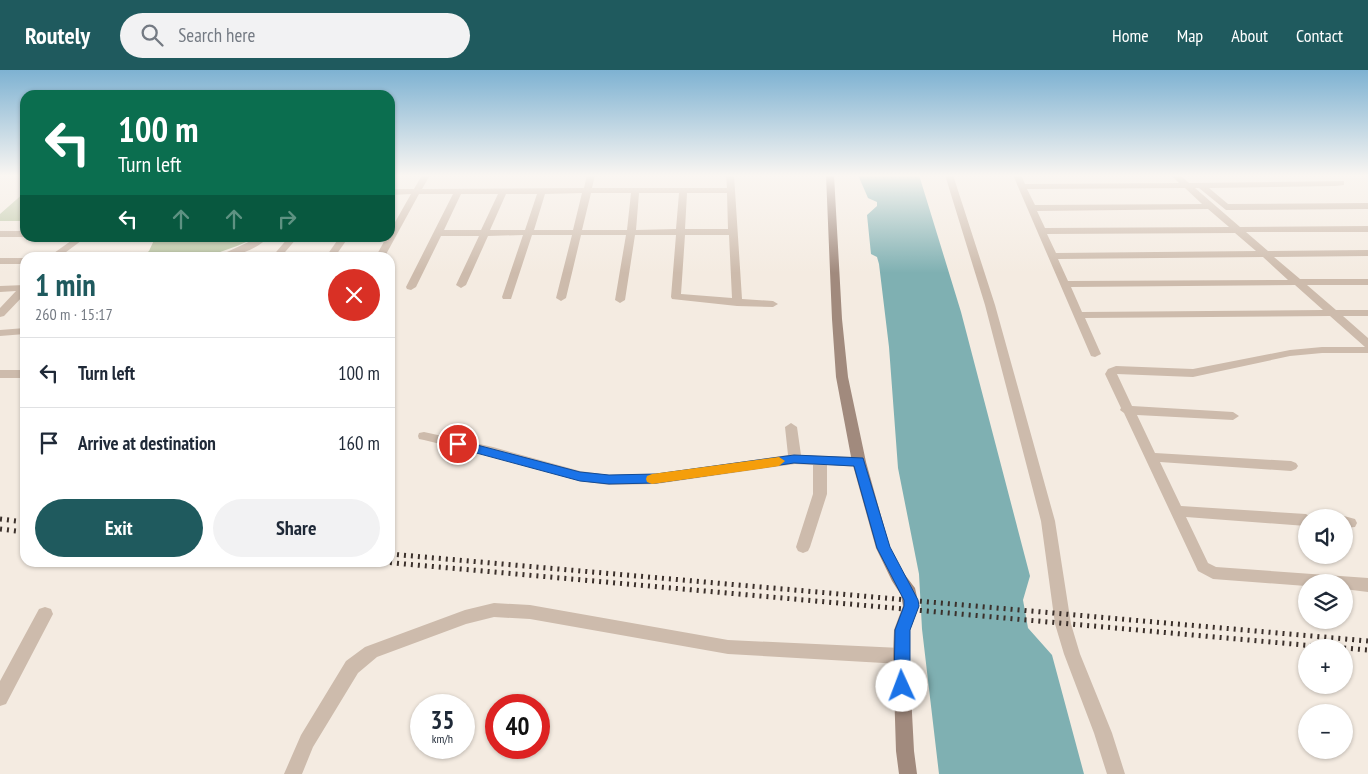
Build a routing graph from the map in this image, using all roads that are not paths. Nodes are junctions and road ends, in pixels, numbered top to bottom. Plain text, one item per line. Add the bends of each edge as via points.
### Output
1 (407, 208) edge
2 (451, 208) edge
3 (496, 208) edge
4 (537, 208) edge
5 (583, 208) edge
6 (633, 208) edge
7 (682, 208) edge
8 (732, 208) edge
9 (832, 208) edge
10 (959, 208) edge
11 (1031, 208) joint
12 (1044, 208) edge
13 (1214, 208) edge
14 (395, 229) edge
15 (1237, 229) junction
16 (1368, 229) edge
17 (1041, 231) junction
18 (578, 232) junction
19 (733, 232) junction
20 (439, 233) junction
21 (484, 233) junction
22 (529, 233) junction
23 (631, 233) junction
24 (680, 233) junction
25 (0, 234) edge
26 (20, 234) edge
27 (74, 242) edge
28 (255, 242) edge
29 (289, 242) edge
30 (60, 252) edge
31 (234, 252) edge
32 (280, 252) edge
33 (1266, 254) junction
34 (1368, 254) edge
35 (1052, 256) junction
36 (0, 261) edge
37 (20, 261) edge
38 (1368, 282) edge
39 (1300, 283) junction
40 (1064, 284) junction
41 (461, 285) dead end
42 (411, 287) dead end
43 (20, 288) edge
44 (0, 289) edge
45 (20, 293) edge
46 (508, 297) dead end
47 (561, 298) dead end
48 (620, 300) dead end
49 (737, 303) junction
50 (773, 304) dead end
51 (1368, 313) edge
52 (0, 314) edge
53 (1334, 314) junction
54 (1078, 315) junction
55 (20, 331) edge
56 (0, 333) edge
57 (1368, 344) edge
58 (1368, 350) edge
59 (1095, 354) dead end
60 (0, 374) edge
61 (20, 374) edge
62 (1126, 410) junction
63 (1233, 416) dead end
64 (791, 427) dead end
65 (424, 436) dead end
66 (1149, 457) junction
67 (794, 459) junction
68 (820, 460) junction
69 (859, 462) junction
70 (1291, 466) dead end
71 (1176, 511) junction
72 (1298, 519) edge
73 (802, 547) dead end
74 (1298, 579) edge
75 (1353, 584) edge
76 (1368, 585) edge
77 (45, 614) dead end
78 (901, 656) junction
79 (0, 698) edge
80 (293, 774) edge
81 (908, 774) edge
82 (1116, 774) edge

1 - 14 street
2 - 20 street
3 - 21 street
4 - 22 street
5 - 18 street
6 - 23 street
7 - 24 street
8 - 19 street
9 - 69 street via 839,352
10 - 82 street via 990,305 1046,512 1063,624
11 - 12 street
11 - 17 street
13 - 15 street
15 - 16 street
15 - 17 street
15 - 33 street
17 - 35 street
18 - 22 street
18 - 23 street
18 - 47 street
19 - 24 street
19 - 49 street
20 - 21 street
20 - 42 street
21 - 22 street
21 - 41 street
22 - 46 street
23 - 24 street
23 - 48 street
24 - 49 street via 676,298
25 - 26 street
27 - 30 street
28 - 31 street
29 - 32 street
33 - 34 street
33 - 35 street
33 - 39 street
35 - 40 street
36 - 37 street
38 - 39 street
39 - 40 street
39 - 53 street
40 - 54 street
43 - 44 street
45 - 52 street
49 - 50 street
51 - 53 street
53 - 54 street
53 - 57 street
54 - 59 street
55 - 56 street
58 - 62 street via 1290,353 1193,373 1116,370 1111,374
60 - 61 street
62 - 63 street
62 - 66 street
64 - 67 street
65 - 67 street via 580,476 609,480 656,479
66 - 70 street
66 - 71 street
67 - 68 street
68 - 69 street
68 - 73 street via 820,494
69 - 78 street via 883,548 911,600 912,606 902,630
71 - 72 street
71 - 74 street via 1200,563 1210,572
75 - 76 street
77 - 79 street
78 - 80 street via 728,647 530,612 494,610 379,648 352,667 307,741
78 - 81 street

